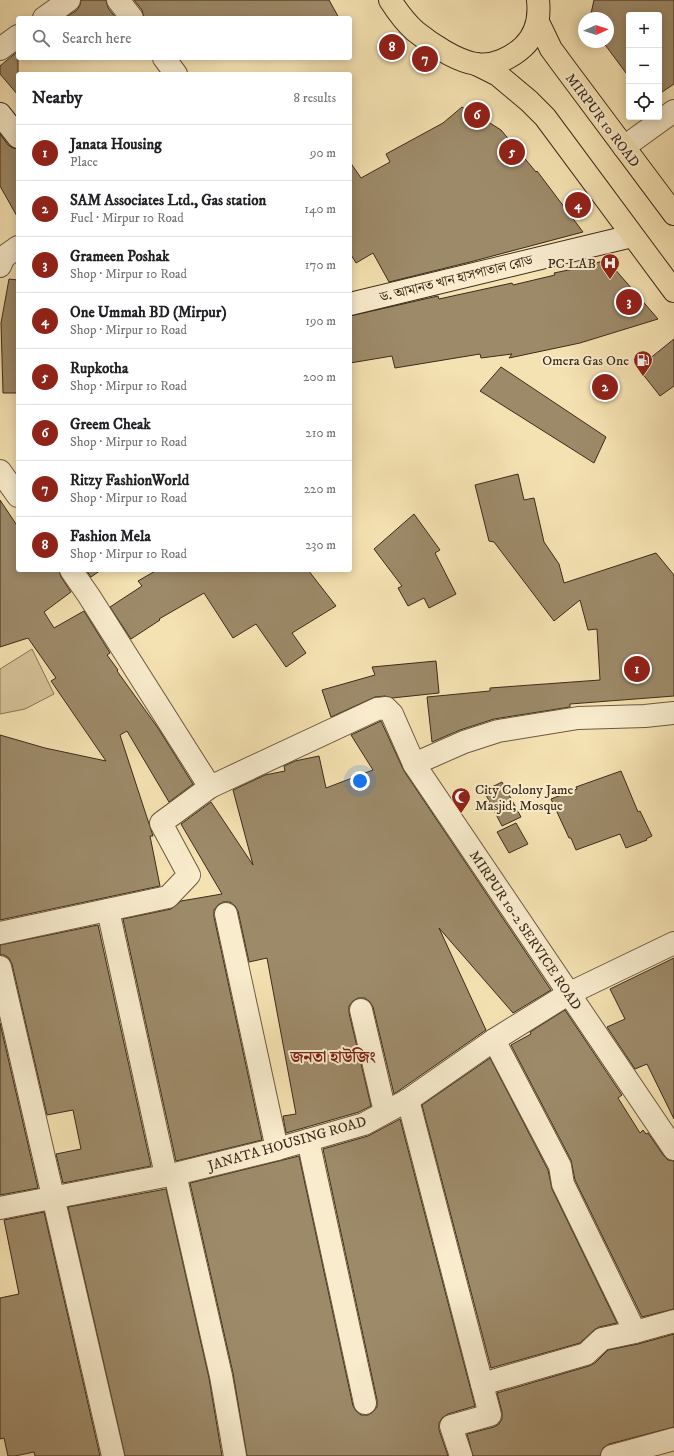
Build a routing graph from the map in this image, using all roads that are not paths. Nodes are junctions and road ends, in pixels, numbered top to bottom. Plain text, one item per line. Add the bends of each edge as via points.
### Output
1 (69, 0) edge
2 (118, 0) edge
3 (390, 0) edge
4 (538, 0) edge
5 (47, 16) edge
6 (130, 16) edge
7 (538, 22) junction
8 (16, 37) edge
9 (0, 49) edge
10 (166, 60) edge
11 (476, 64) junction
12 (174, 72) edge
13 (674, 111) edge
14 (0, 114) edge
15 (16, 134) edge
16 (624, 146) junction
17 (674, 214) edge
18 (632, 236) junction
19 (674, 291) edge
20 (352, 301) edge
21 (0, 471) edge
22 (16, 493) edge
23 (72, 572) edge
24 (674, 713) edge
25 (414, 764) junction
26 (210, 787) junction
27 (108, 910) junction
28 (226, 914) dead end
29 (0, 933) edge
30 (674, 943) edge
31 (0, 967) edge
32 (568, 994) junction
33 (361, 1010) dead end
34 (494, 1040) junction
35 (408, 1100) junction
36 (385, 1112) junction
37 (308, 1140) junction
38 (277, 1149) junction
39 (674, 1149) edge
40 (170, 1175) junction
41 (53, 1198) junction
42 (0, 1208) edge
43 (674, 1321) edge
44 (635, 1332) junction
45 (482, 1384) junction
46 (365, 1404) dead end
47 (674, 1439) edge
48 (113, 1456) edge
49 (235, 1456) edge
50 (461, 1456) edge
51 (612, 1456) edge

1 - 5 street
2 - 6 street
3 - 11 main road via 415,30 438,48
4 - 7 main road
7 - 11 main road via 529,42 516,54 499,62
7 - 16 main road, MIRPUR 10 ROAD via 551,49
8 - 9 street
10 - 12 street
11 - 18 main road via 503,79 545,117
13 - 16 street
14 - 15 street
16 - 17 main road, MIRPUR 10 ROAD
18 - 19 main road
18 - 20 street, ড. আমানত খান হাসপাতাল রোড
21 - 22 street
23 - 26 street
24 - 25 street via 578,718 498,731 464,742
25 - 26 street, MIRPUR 10-2 SERVICE ROAD via 392,714 386,708 377,709
25 - 32 street, MIRPUR 10-2 SERVICE ROAD
26 - 27 street via 161,823 189,875 168,897
27 - 29 street
27 - 40 street
28 - 38 street
30 - 32 street, JANATA HOUSING ROAD
31 - 41 street
32 - 34 street, JANATA HOUSING ROAD
32 - 39 street, MIRPUR 10-2 SERVICE ROAD
33 - 36 street
34 - 35 street, JANATA HOUSING ROAD
34 - 44 street via 560,1166 563,1184
35 - 36 street, JANATA HOUSING ROAD
35 - 45 street
36 - 37 street, JANATA HOUSING ROAD via 364,1124
37 - 38 street, JANATA HOUSING ROAD
37 - 46 street
38 - 40 street, JANATA HOUSING ROAD
40 - 41 street, JANATA HOUSING ROAD
40 - 49 street via 221,1376
41 - 42 street, JANATA HOUSING ROAD
41 - 48 street
43 - 44 street
44 - 45 street via 602,1340 586,1354
45 - 50 street via 490,1415 451,1426
47 - 51 street

